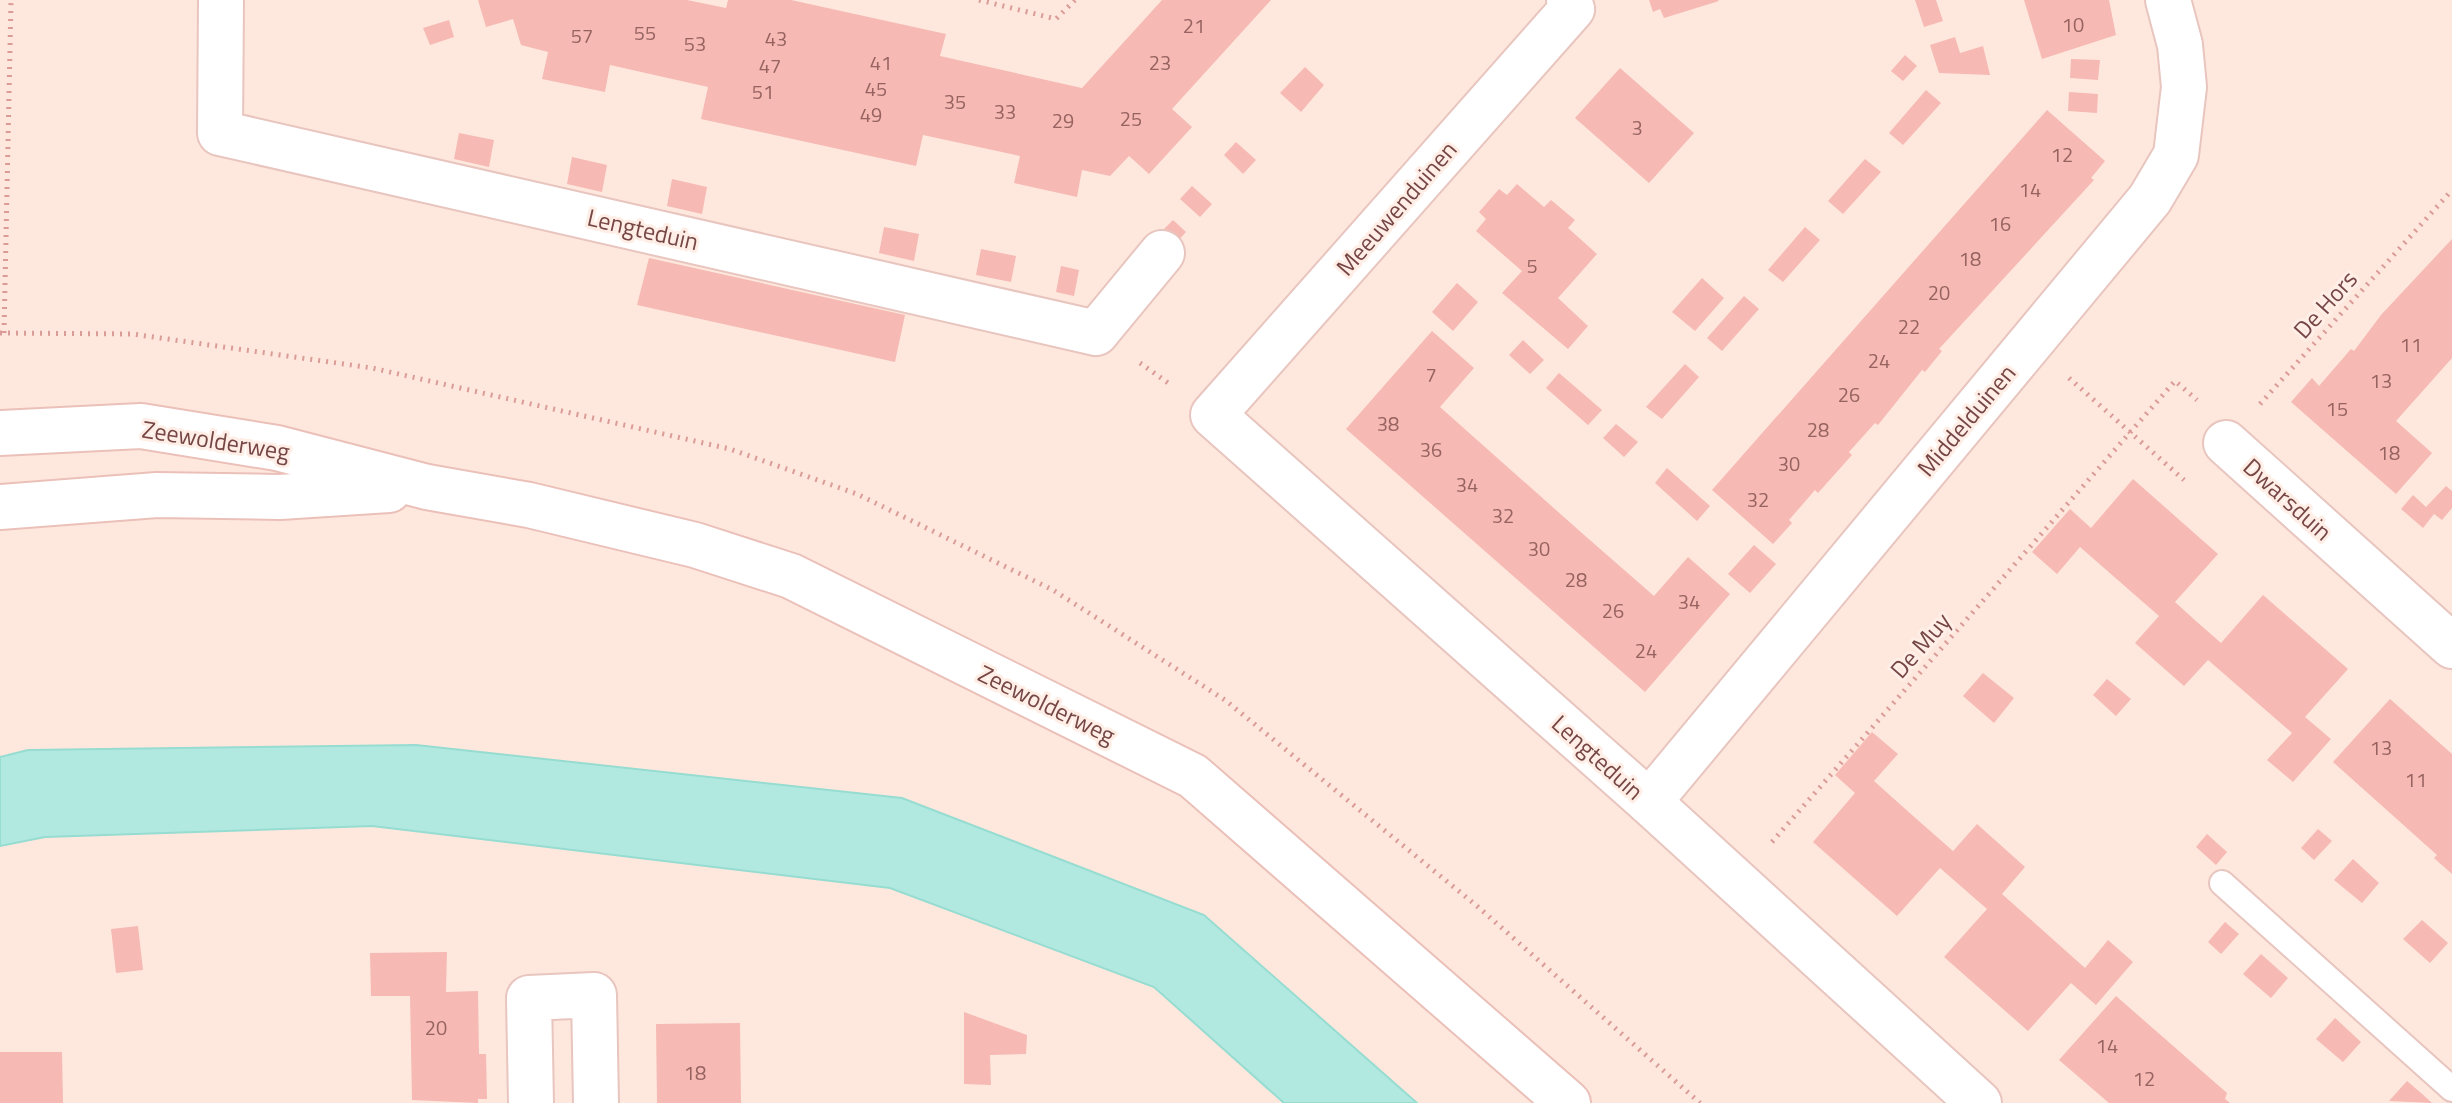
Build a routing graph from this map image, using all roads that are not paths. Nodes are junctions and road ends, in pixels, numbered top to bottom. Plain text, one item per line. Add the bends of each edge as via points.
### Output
1 (221, 0) edge
2 (1569, 0) edge
3 (2168, 0) edge
4 (1162, 253) dead end
5 (1213, 415) joint
6 (0, 433) edge
7 (2230, 438) road end
8 (427, 487) junction
9 (0, 507) edge
10 (2452, 646) edge
11 (1649, 802) junction
12 (2222, 883) dead end
13 (2452, 1089) edge
14 (531, 1103) edge
15 (596, 1103) edge
16 (1568, 1103) edge
17 (1979, 1103) edge

1 - 4 street, Lengteduin via 220,133 1096,333
2 - 5 street, Meeuwenduinen via 1572,9
3 - 11 street, Middelduinen via 2184,87 2176,155 2150,199
5 - 11 street, Lengteduin
6 - 8 street, Zeewolderweg via 141,426 277,448
7 - 10 street, Dwarsduin
8 - 9 street, Zeewolderweg via 280,497 157,495
8 - 16 street, Zeewolderweg via 680,541 791,576 1193,776
11 - 17 street, Lengteduin
12 - 13 lane
14 - 15 street via 529,998 594,995

